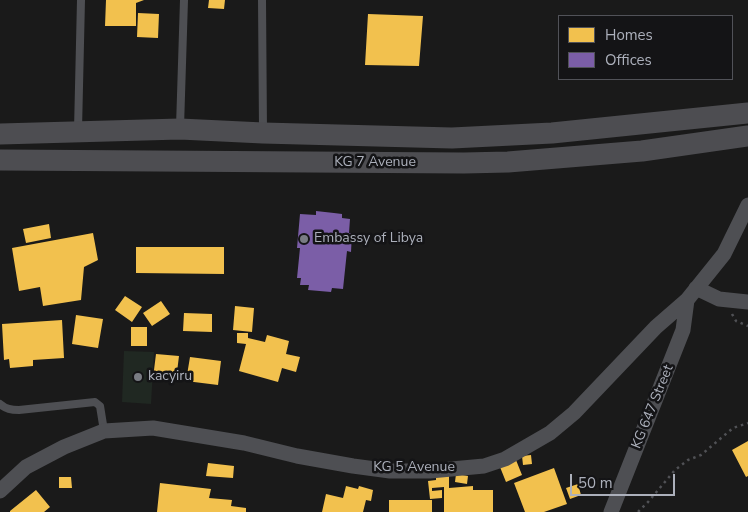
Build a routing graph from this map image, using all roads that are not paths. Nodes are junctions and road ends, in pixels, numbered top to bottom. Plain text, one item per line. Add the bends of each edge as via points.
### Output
1 (82, 0) edge
2 (184, 0) edge
3 (262, 0) edge
4 (748, 113) edge
5 (180, 129) junction
6 (78, 132) junction
7 (263, 133) junction
8 (0, 134) edge
9 (748, 136) edge
10 (0, 160) edge
11 (748, 205) edge
12 (691, 294) junction
13 (748, 302) edge
14 (0, 404) edge
15 (104, 431) junction
16 (0, 491) edge
17 (610, 512) edge

1 - 6 lane
2 - 5 lane
3 - 7 lane
4 - 7 main road, KG 7 Avenue via 552,133 470,137
5 - 6 main road, KG 7 Avenue
5 - 7 main road, KG 7 Avenue
6 - 8 main road, KG 7 Avenue
9 - 10 main road, KG 7 Avenue via 642,151 508,162
11 - 12 street, KG 5 Avenue via 724,254
12 - 13 street
12 - 15 street, KG 5 Avenue via 574,413 550,433 505,460 484,466 390,471 153,428
12 - 17 street, KG 647 Street via 683,330
14 - 15 lane via 4,408 19,410 95,402 100,406
15 - 16 street, KG 5 Avenue via 26,467

